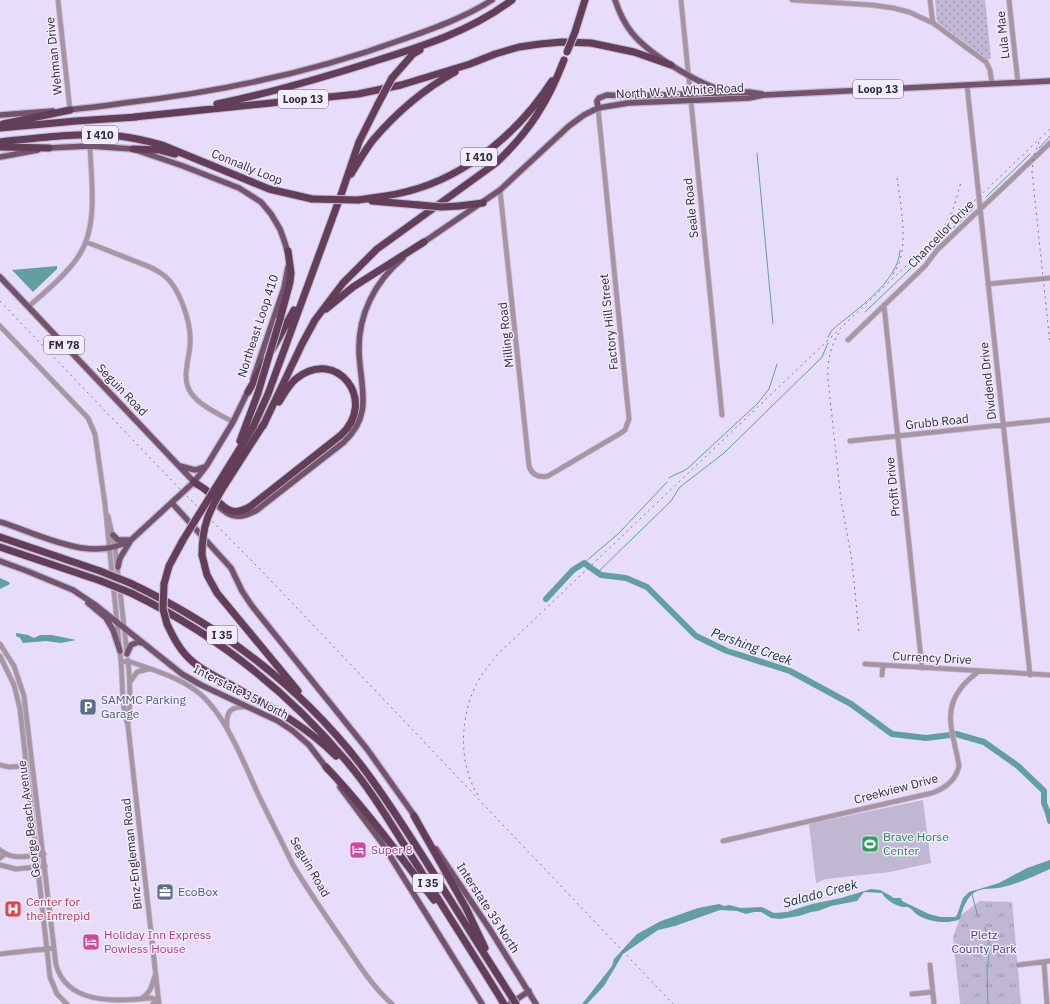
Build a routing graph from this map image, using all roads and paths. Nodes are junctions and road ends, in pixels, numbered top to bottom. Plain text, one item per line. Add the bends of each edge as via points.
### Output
1 (58, 0) edge
2 (512, 0) edge
3 (584, 0) edge
4 (615, 0) edge
5 (681, 0) edge
6 (792, 0) edge
7 (930, 0) edge
8 (1009, 0) edge
9 (489, 1) edge
10 (933, 23) junction
11 (434, 42) junction
12 (564, 60) junction
13 (470, 64) junction
14 (671, 65) junction
15 (688, 75) junction
16 (1050, 81) edge
17 (1018, 83) junction
18 (992, 84) junction
19 (967, 85) junction
20 (731, 92) junction
21 (764, 95) junction
22 (690, 98) junction
23 (598, 108) junction
24 (70, 110) junction
25 (0, 114) edge
26 (134, 117) junction
27 (0, 124) edge
28 (0, 128) edge
29 (0, 142) edge
30 (1050, 143) edge
31 (90, 146) junction
32 (0, 147) edge
33 (49, 148) junction
34 (134, 149) junction
35 (0, 157) edge
36 (197, 159) junction
37 (500, 190) junction
38 (342, 192) junction
39 (358, 200) junction
40 (483, 203) junction
41 (980, 208) junction
42 (86, 242) junction
43 (424, 242) junction
44 (288, 251) junction
45 (0, 277) edge
46 (1050, 278) edge
47 (988, 284) junction
48 (307, 287) junction
49 (884, 304) junction
50 (28, 307) junction
51 (315, 320) junction
52 (0, 326) edge
53 (848, 340) dead end
54 (248, 392) junction
55 (722, 415) dead end
56 (1050, 420) edge
57 (233, 422) junction
58 (1003, 425) junction
59 (263, 426) junction
60 (898, 436) junction
61 (850, 441) dead end
62 (232, 463) junction
63 (207, 465) junction
64 (179, 466) junction
65 (536, 476) joint
66 (194, 482) junction
67 (222, 484) junction
68 (172, 503) junction
69 (105, 504) junction
70 (0, 522) edge
71 (113, 535) junction
72 (0, 536) edge
73 (131, 540) junction
74 (0, 547) edge
75 (116, 547) junction
76 (108, 548) junction
77 (0, 551) edge
78 (0, 561) edge
79 (118, 567) junction
80 (88, 576) junction
81 (72, 590) junction
82 (117, 623) junction
83 (124, 628) junction
84 (142, 643) junction
85 (0, 644) edge
86 (120, 652) junction
87 (127, 654) junction
88 (0, 656) edge
89 (128, 661) junction
90 (121, 662) junction
91 (865, 664) dead end
92 (883, 665) junction
93 (922, 668) junction
94 (148, 669) junction
95 (979, 671) junction
96 (882, 675) dead end
97 (1030, 675) junction
98 (1050, 675) edge
99 (130, 683) junction
100 (304, 702) junction
101 (247, 706) junction
102 (128, 726) junction
103 (227, 729) junction
104 (348, 763) junction
105 (0, 764) edge
106 (26, 766) junction
107 (326, 767) junction
108 (414, 816) junction
109 (723, 841) dead end
110 (0, 850) edge
111 (5, 854) junction
112 (44, 854) junction
113 (36, 855) junction
114 (0, 858) edge
115 (0, 866) edge
116 (45, 866) junction
117 (38, 867) junction
118 (450, 919) junction
119 (46, 948) junction
120 (54, 948) junction
121 (0, 954) edge
122 (1050, 962) edge
123 (1044, 963) junction
124 (930, 965) dead end
125 (1018, 965) dead end
126 (155, 974) junction
127 (502, 982) junction
128 (529, 991) junction
129 (932, 992) junction
130 (912, 994) dead end
131 (141, 999) junction
132 (158, 1002) edge
133 (513, 1002) edge
134 (67, 1004) edge
135 (153, 1004) edge
136 (392, 1004) edge
137 (482, 1004) edge
138 (504, 1004) edge
139 (536, 1004) edge
140 (934, 1004) edge
141 (1047, 1004) edge

1 - 24 street, Wehman Drive
2 - 11 highway, I 410 via 479,21
3 - 12 highway, Connally Loop / I 410, bridge
4 - 14 main road via 632,32
5 - 15 street, Seale Road
6 - 10 street via 893,8
7 - 10 street
8 - 17 street, Lula Mae
9 - 24 main road via 470,12 394,43 300,72 168,98
10 - 18 street via 986,62
11 - 26 highway, I 410 via 330,76 256,96 206,107
11 - 38 highway, bridge via 413,54 392,78 359,142
12 - 39 highway, Connally Loop / I 410 via 533,108 488,151 466,166 410,191
12 - 51 highway via 553,87 537,114 509,151 377,249 342,283
13 - 14 highway, Loop 13 via 519,48 562,42 610,46
13 - 26 highway, Loop 13 via 401,85 358,94
13 - 38 highway via 432,86 395,116 372,141
14 - 15 main road, North W. W. White Road / Loop 13
15 - 20 main road, North W. W. White Road / Loop 13 via 709,86
15 - 22 street, Seale Road
16 - 17 main road, North W. W. White Road / Loop 13
17 - 18 main road, North W. W. White Road / Loop 13
18 - 19 main road, North W. W. White Road / Loop 13
19 - 21 main road, North W. W. White Road / Loop 13
19 - 41 street, Dividend Drive
20 - 21 main road, North W. W. White Road / Loop 13
20 - 22 main road, North W. W. White Road / Loop 13
21 - 22 main road, North W. W. White Road / Loop 13 via 748,98
22 - 23 main road, North W. W. White Road / Loop 13
22 - 23 main road, North W. W. White Road / Loop 13 via 603,96 598,99
22 - 55 street, Seale Road
23 - 37 main road, North W. W. White Road / Loop 13 via 569,126
23 - 65 street, Factory Hill Street via 629,419 621,433 548,476
24 - 25 main road
24 - 27 highway
26 - 28 highway, I 410
29 - 36 highway, Connally Loop / I 410 via 83,135 116,136 162,145
30 - 41 street, Chancellor Drive
31 - 33 main road, Northeast Loop 410
31 - 34 main road, Northeast Loop 410
31 - 42 street via 92,217
32 - 33 highway
33 - 35 main road, Northeast Loop 410
34 - 36 highway via 160,150
34 - 44 main road, Northeast Loop 410 via 239,188 261,202 280,229
36 - 39 highway, Connally Loop / I 410, bridge via 285,194 312,199
37 - 40 main road, North W. W. White Road / Loop 13
37 - 65 street, Milling Road via 529,466
38 - 48 highway
39 - 40 highway, bridge via 442,207
40 - 43 main road
41 - 47 street, Dividend Drive
41 - 49 street, Chancellor Drive via 937,250 925,266
42 - 50 street via 74,263
42 - 57 street via 150,267 168,279 183,305 188,323 188,387 204,405
43 - 51 highway via 353,287
43 - 66 main road via 388,272 366,309 359,336 363,411 352,434 257,510 244,516 232,516 223,511
44 - 54 main road, Northeast Loop 410 via 284,288
44 - 62 highway, bridge via 290,282 258,393
45 - 50 main road, Seguin Road / FM 78
46 - 47 street
47 - 58 street, Dividend Drive
48 - 54 highway
48 - 62 highway via 268,394
49 - 53 street, Chancellor Drive
49 - 60 street, Profit Drive
50 - 64 main road, Seguin Road / FM 78
51 - 59 highway
52 - 69 street, Binz-Engleman Road via 88,418 95,434
54 - 57 main road, Northeast Loop 410
56 - 58 street, Grubb Road
57 - 63 main road, Northeast Loop 410
58 - 60 street, Grubb Road
58 - 97 street, Dividend Drive
59 - 66 highway via 291,384 311,370 320,368 336,372 353,391 356,410 347,430 241,512 225,508 207,490
59 - 67 highway
60 - 61 street, Grubb Road
60 - 93 street, Profit Drive
62 - 67 highway
63 - 64 main road via 195,470
63 - 66 main road, Northeast Loop 410
64 - 66 main road, FM 78
66 - 68 main road, Northeast Loop 410
67 - 100 highway, bridge via 205,525 202,555 207,575 217,593 298,691
67 - 104 highway, bridge via 183,540 169,566 164,584 167,624 182,651 193,662 289,718
68 - 73 main road, Northeast Loop 410
68 - 108 main road, Interstate 35 North via 231,568 252,606 367,749
69 - 71 street, Binz-Engleman Road
69 - 76 street, Binz-Engleman Road
70 - 76 main road via 76,547 91,550
71 - 73 main road via 118,540
71 - 75 street, Binz-Engleman Road
72 - 100 highway, I 35, bridge via 100,571 173,605 218,632 271,672
73 - 75 main road, Northeast Loop 410
73 - 79 main road via 121,556
74 - 80 highway, I 35
75 - 76 main road, Northeast Loop 410
75 - 79 street, Binz-Engleman Road
76 - 82 street, Binz-Engleman Road
77 - 80 highway
78 - 81 main road, Interstate 35 North
79 - 83 street, Binz-Engleman Road
80 - 104 highway, I 35, bridge via 131,593 187,623 244,661 292,702
81 - 82 main road, Interstate 35 North
81 - 86 main road via 106,618
82 - 83 main road, Interstate 35 North
82 - 86 street, Binz-Engleman Road
83 - 84 main road, Interstate 35 North
83 - 87 street, Binz-Engleman Road
84 - 87 main road via 131,645
84 - 101 main road, Interstate 35 North via 182,674
85 - 112 street, George Beach Avenue via 14,666 24,696
86 - 90 street, Binz-Engleman Road
87 - 89 street, Binz-Engleman Road
88 - 106 street, George Beach Avenue via 18,698
89 - 90 street, Seguin Road
89 - 94 street, Seguin Road
89 - 99 street, Binz-Engleman Road
90 - 102 street, Binz-Engleman Road via 123,713
91 - 92 street, Currency Drive
92 - 93 street, Currency Drive
92 - 96 street, Currency Drive
93 - 95 street, Currency Drive
94 - 99 street via 137,672
94 - 103 street, Seguin Road via 196,690 213,707
95 - 97 street
95 - 109 street, Creekview Drive via 962,686 950,710 959,766 958,773 946,787 932,793
97 - 98 street
99 - 102 street, Binz-Engleman Road
100 - 127 highway, I 35 via 349,750 376,786
101 - 103 street via 232,709 227,717
101 - 107 main road, Interstate 35 North via 292,731 309,745
102 - 126 street, Binz-Engleman Road
103 - 136 street, Seguin Road via 305,885 363,970
104 - 118 highway, I 35 via 387,818
105 - 106 street via 9,767
106 - 113 street, George Beach Avenue
107 - 118 highway via 361,806
107 - 137 main road, Interstate 35 North via 382,843
108 - 127 highway via 466,908
108 - 128 main road, Interstate 35 North
110 - 111 street
111 - 113 street via 17,857
111 - 114 street
112 - 113 street
112 - 116 street, George Beach Avenue
113 - 117 street, George Beach Avenue
115 - 117 street via 13,869
116 - 117 street
116 - 120 street, George Beach Avenue
117 - 119 street, George Beach Avenue
118 - 138 highway, I 35
119 - 120 street
119 - 121 street
119 - 134 street, George Beach Avenue via 52,986
120 - 131 street, George Beach Avenue via 60,978 76,996 98,1003
122 - 123 street
123 - 125 street
123 - 141 street
124 - 129 street
126 - 131 street via 151,989
126 - 132 street, Binz-Engleman Road
127 - 133 highway, I 35
128 - 133 main road
128 - 139 main road, Interstate 35 North
129 - 130 street
129 - 140 street
131 - 132 street, George Beach Avenue via 151,998
132 - 135 street

